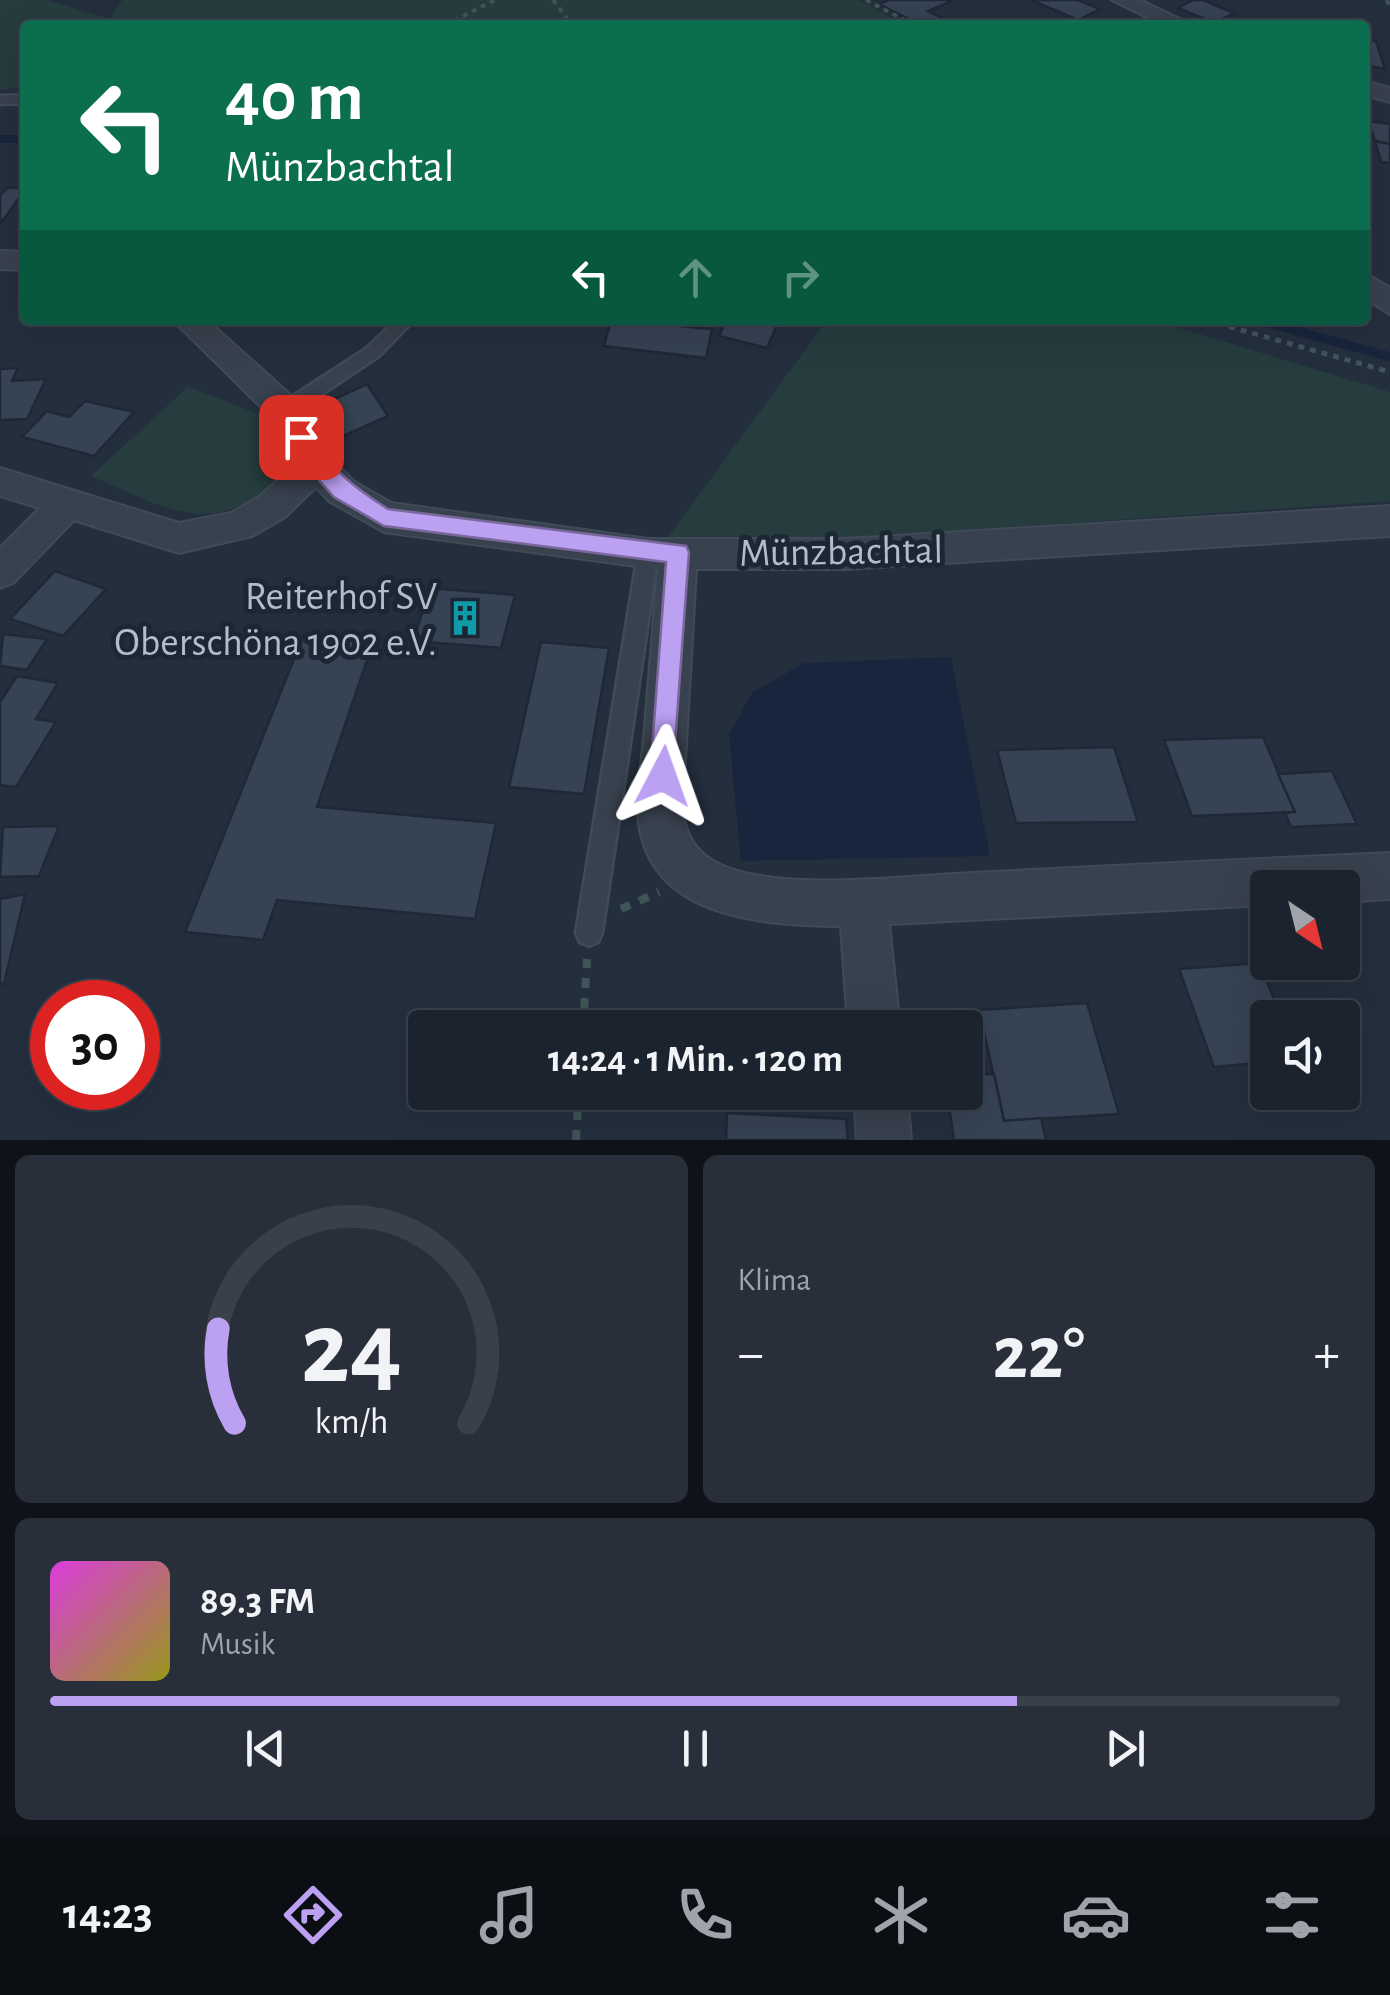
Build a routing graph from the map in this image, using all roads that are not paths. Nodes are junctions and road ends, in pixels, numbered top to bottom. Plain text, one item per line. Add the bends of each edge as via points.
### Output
1 (1122, 0) edge
2 (1169, 20) edge
3 (1370, 286) edge
4 (1390, 304) edge
5 (193, 325) edge
6 (401, 325) edge
7 (285, 410) junction
8 (317, 464) junction
9 (0, 482) edge
10 (67, 504) junction
11 (1390, 521) edge
12 (663, 553) junction
13 (0, 572) edge
14 (1390, 876) edge
15 (863, 902) junction
16 (590, 923) road end
17 (872, 1010) edge
18 (882, 1110) edge
19 (884, 1140) edge

1 - 2 street
3 - 4 street
5 - 7 street, Münzbachtal
6 - 7 lane via 373,352
7 - 8 street, Münzbachtal
8 - 10 street via 272,508 210,535 179,538
8 - 12 street, Münzbachtal via 341,491 384,517
9 - 10 street
10 - 13 street
11 - 12 street, Münzbachtal via 846,554
12 - 15 street via 660,814 670,852 698,880 778,901
12 - 16 lane
14 - 15 street
15 - 17 street
18 - 19 street

